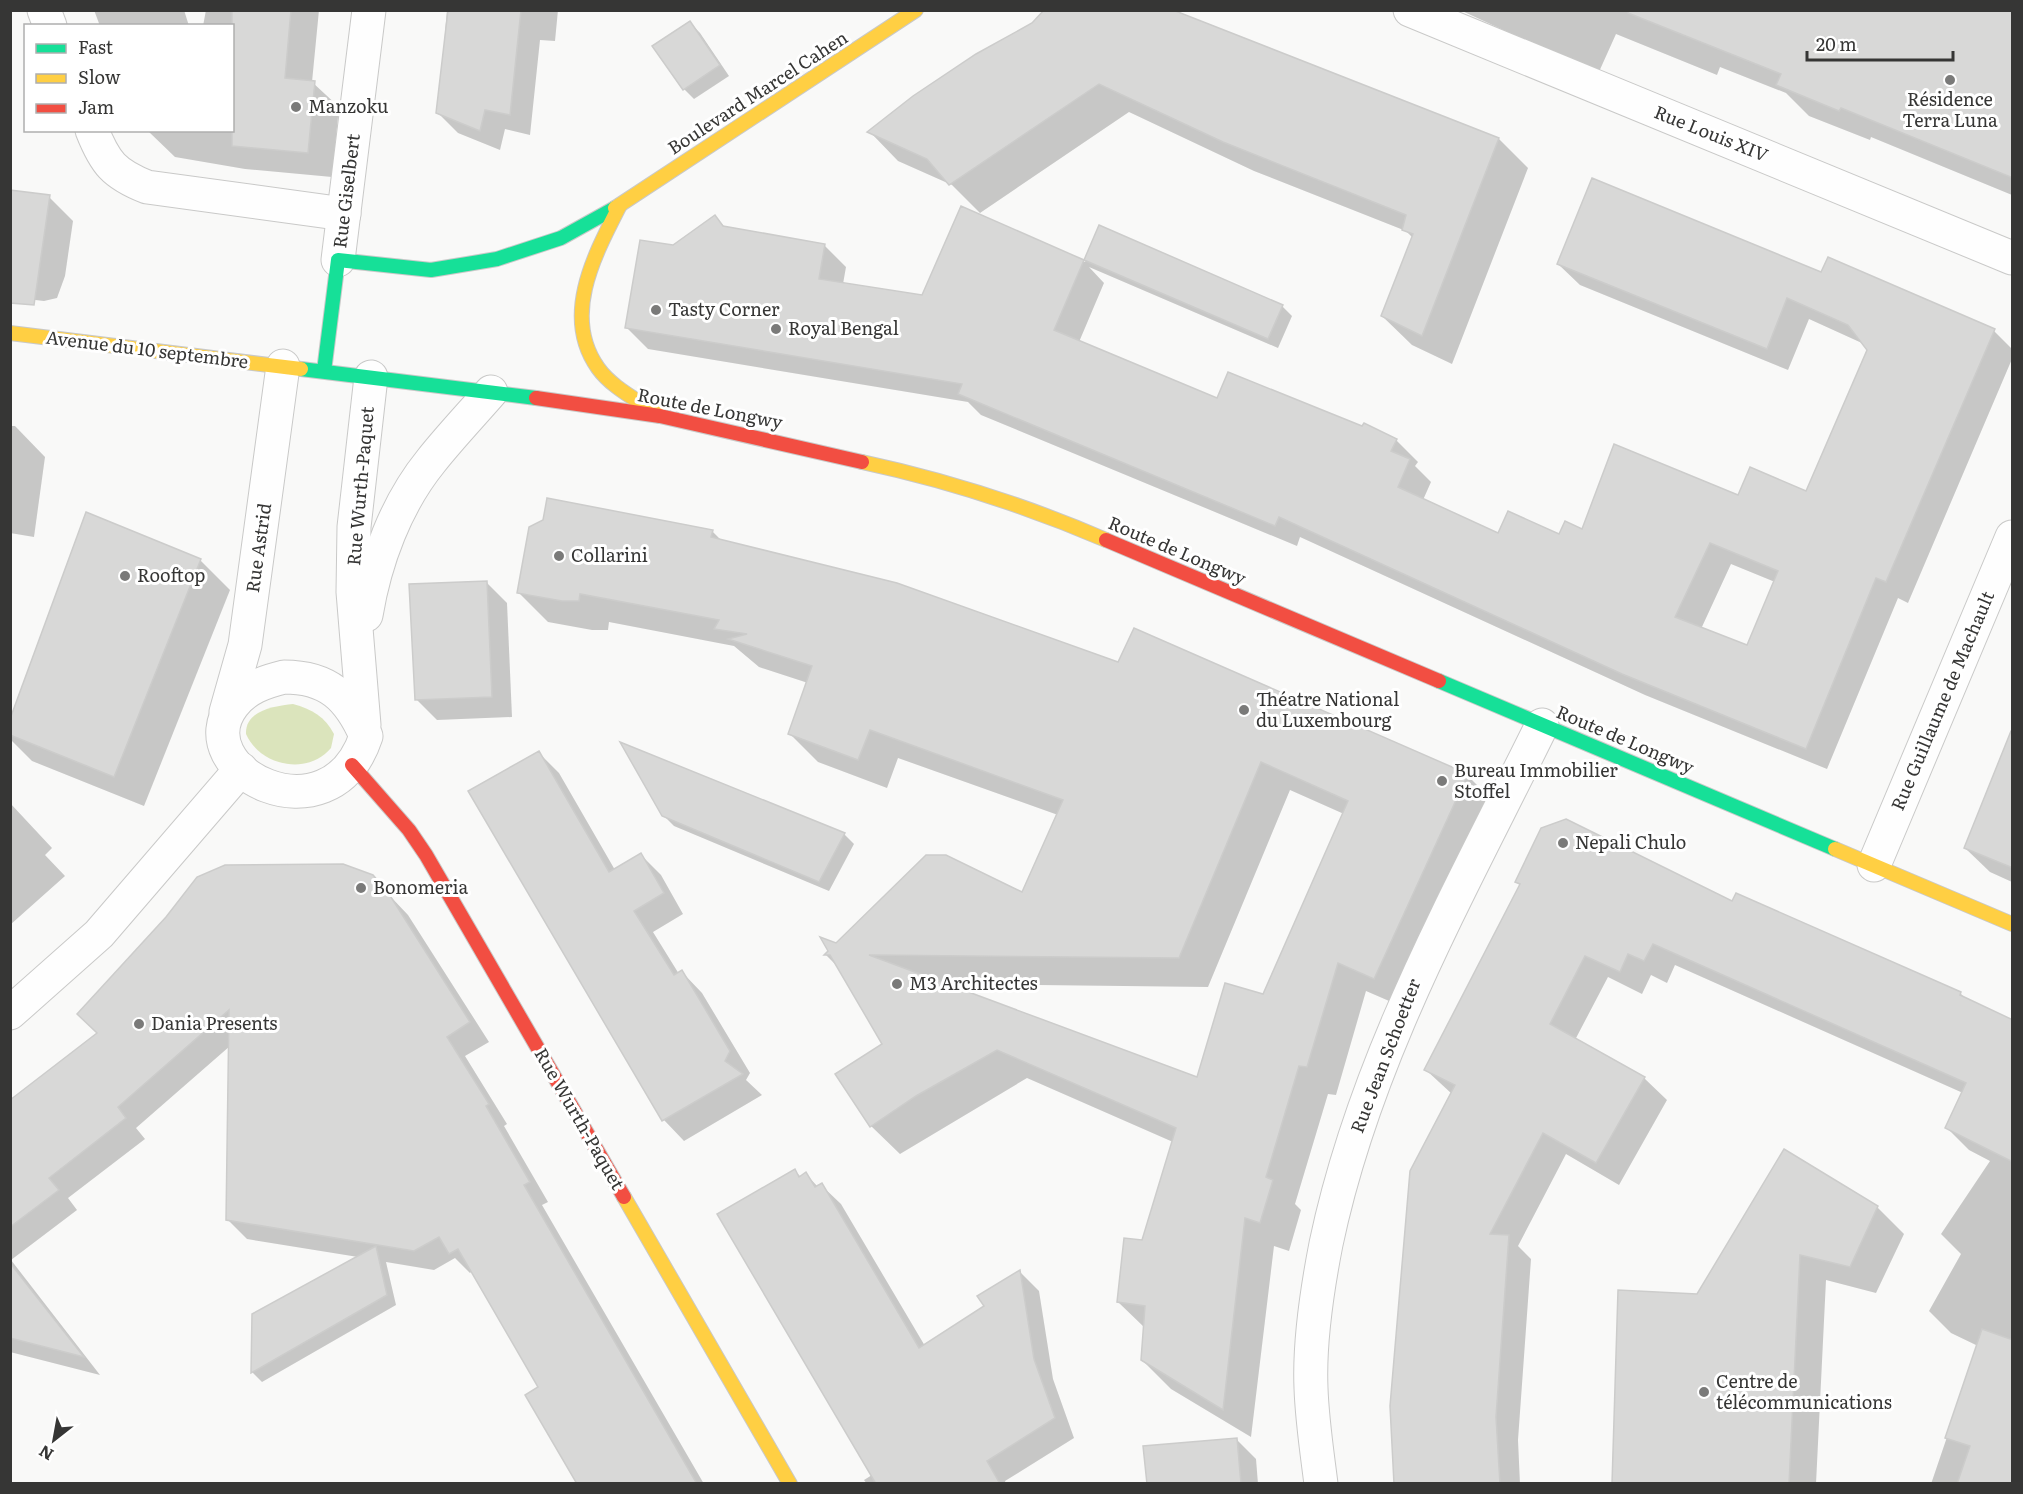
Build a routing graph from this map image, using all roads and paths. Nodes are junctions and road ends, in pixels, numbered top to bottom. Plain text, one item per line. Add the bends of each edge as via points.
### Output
1 (369, 10) edge
2 (916, 10) edge
3 (1410, 10) edge
4 (93, 132) edge
5 (620, 205) junction
6 (344, 214) junction
7 (2013, 258) edge
8 (338, 260) junction
9 (10, 333) edge
10 (283, 366) junction
11 (324, 371) junction
12 (371, 377) junction
13 (491, 392) junction
14 (660, 416) junction
15 (2013, 537) edge
16 (358, 668) junction
17 (1542, 725) junction
18 (221, 728) junction
19 (366, 736) junction
20 (352, 765) junction
21 (241, 770) junction
22 (1874, 865) junction
23 (2013, 924) edge
24 (10, 1013) edge
25 (790, 1484) edge
26 (1321, 1484) edge

1 - 6 street, Rue Giselbert
2 - 5 main road, Boulevard Marcel Cahen
3 - 7 street, Rue Louis XIV
4 - 6 street via 108,164 125,178 147,187
5 - 8 main road, Boulevard Marcel Cahen via 561,237 497,259 430,270
5 - 14 main road, Boulevard Marcel Cahen via 589,266 581,303 583,335 599,369
6 - 8 street, Rue Giselbert
8 - 11 main road, Rue Giselbert
9 - 10 main road, Avenue du 10 septembre
10 - 11 main road, Route de Longwy
10 - 18 street, Rue Astrid via 245,645
11 - 12 main road, Route de Longwy
12 - 13 main road, Route de Longwy
12 - 16 street, Rue Wurth-Paquet via 354,527
13 - 14 main road, Route de Longwy
13 - 16 street, Rue Wurth-Paquet via 429,462 389,530 370,593
14 - 17 main road, Route de Longwy via 913,472 1036,510
15 - 22 street, Rue Guillaume de Machault
16 - 19 street, Rue Wurth-Paquet
17 - 22 main road, Route de Longwy
17 - 26 street, Rue Jean Schoetter via 1438,931 1393,1030 1367,1096 1338,1193 1317,1288 1311,1387
18 - 19 street via 227,714 251,689 267,681 302,677 334,690 348,702
18 - 21 street
19 - 20 street
20 - 21 street via 327,785 298,792 266,787
20 - 25 main road, Rue Wurth-Paquet via 426,855
21 - 24 street via 99,934
22 - 23 main road, Route de Longwy

